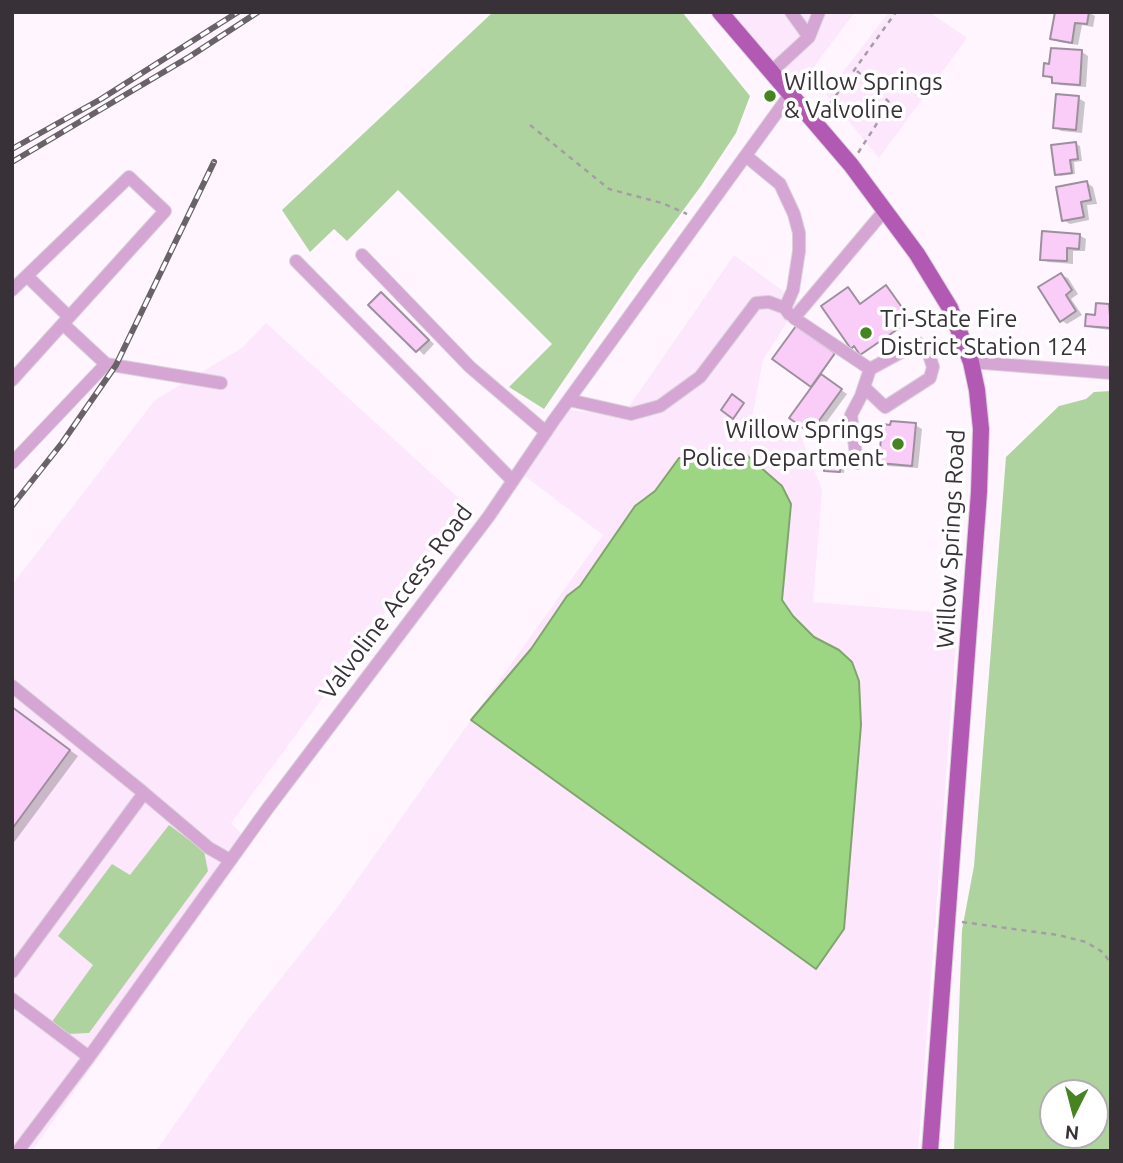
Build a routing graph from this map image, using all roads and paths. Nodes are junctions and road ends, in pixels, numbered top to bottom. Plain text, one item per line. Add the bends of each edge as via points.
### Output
1 (720, 12) edge
2 (791, 12) edge
3 (819, 12) edge
4 (896, 12) edge
5 (808, 37) junction
6 (856, 70) junction
7 (771, 72) junction
8 (791, 93) junction
9 (817, 124) junction
10 (530, 125) dead end
11 (746, 156) junction
12 (851, 165) junction
13 (885, 210) junction
14 (699, 219) junction
15 (362, 255) dead end
16 (296, 261) dead end
17 (27, 276) junction
18 (12, 290) edge
19 (790, 313) junction
20 (66, 321) junction
21 (971, 362) junction
22 (106, 363) junction
23 (870, 369) junction
24 (1111, 373) edge
25 (12, 380) edge
26 (221, 383) dead end
27 (864, 387) junction
28 (569, 400) junction
29 (546, 432) junction
30 (12, 463) edge
31 (857, 463) dead end
32 (513, 481) junction
33 (12, 686) edge
34 (144, 793) junction
35 (230, 860) junction
36 (946, 920) junction
37 (1104, 953) junction
38 (1111, 954) edge
39 (1111, 965) edge
40 (12, 972) edge
41 (1111, 995) edge
42 (12, 999) edge
43 (1111, 1027) edge
44 (89, 1057) junction
45 (18, 1151) edge
46 (930, 1151) edge

1 - 7 main road, Willow Springs Road
2 - 5 street
3 - 5 street
4 - 6 path
5 - 7 street
6 - 9 path
6 - 12 path via 890,103
7 - 8 main road, Willow Springs Road
8 - 9 main road, Willow Springs Road
8 - 11 street, Valvoline Access Road
9 - 12 main road, Willow Springs Road
10 - 14 path via 609,189
11 - 14 street, Valvoline Access Road
11 - 19 street via 779,184 794,214 799,251
12 - 13 main road, Willow Springs Road
13 - 19 street
13 - 21 main road, Willow Springs Road via 939,287
14 - 28 street, Valvoline Access Road
15 - 29 street via 470,367
16 - 32 street
17 - 18 street
17 - 20 street
17 - 20 street via 129,177 164,211
19 - 23 street
19 - 28 street via 769,302 756,303 700,377 660,406 631,414
20 - 22 street
20 - 25 street
21 - 24 street
21 - 36 main road, Willow Springs Road via 981,411 981,452
22 - 26 street
22 - 30 street
23 - 27 street
23 - 27 street via 918,343 928,352 933,367 930,378 885,407
27 - 31 street via 850,415
28 - 29 street, Valvoline Access Road
29 - 32 street, Valvoline Access Road
32 - 35 street, Valvoline Access Road
33 - 34 street
34 - 35 street
34 - 40 street
35 - 44 street, Valvoline Access Road
36 - 37 path via 1058,935 1086,942
36 - 46 main road, Willow Springs Road
37 - 38 path
37 - 39 path
41 - 43 path
42 - 44 street
44 - 45 street, Valvoline Access Road

